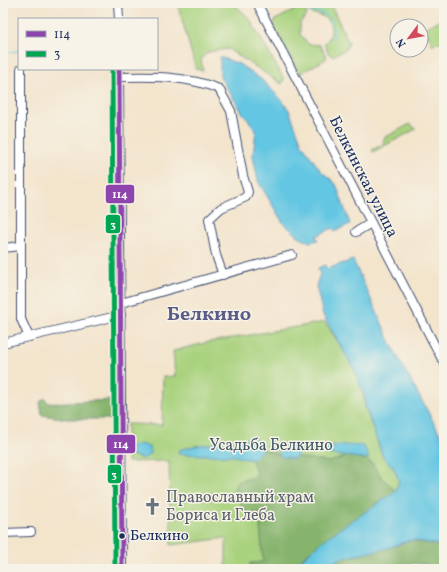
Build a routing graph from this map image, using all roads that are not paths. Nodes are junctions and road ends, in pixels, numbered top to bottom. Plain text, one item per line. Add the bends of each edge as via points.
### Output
1 (118, 3) edge
2 (258, 3) edge
3 (118, 18) edge
4 (22, 70) edge
5 (119, 73) edge
6 (371, 223) junction
7 (356, 232) dead end
8 (21, 246) junction
9 (3, 248) edge
10 (292, 255) dead end
11 (223, 275) junction
12 (121, 304) junction
13 (121, 315) junction
14 (30, 337) junction
15 (3, 343) edge
16 (444, 364) edge
17 (31, 532) dead end
18 (3, 533) edge
19 (122, 569) edge

1 - 3 street
2 - 6 street, Белкинская улица
4 - 8 street
5 - 11 street via 185,79 219,89 229,104 248,192 246,197 221,208 210,219 216,255
5 - 12 street
6 - 7 street
6 - 16 street, Белкинская улица
8 - 9 street
8 - 14 street via 21,319
10 - 11 street
11 - 12 street
12 - 13 street
13 - 14 street
13 - 19 street
14 - 15 street
17 - 18 street

